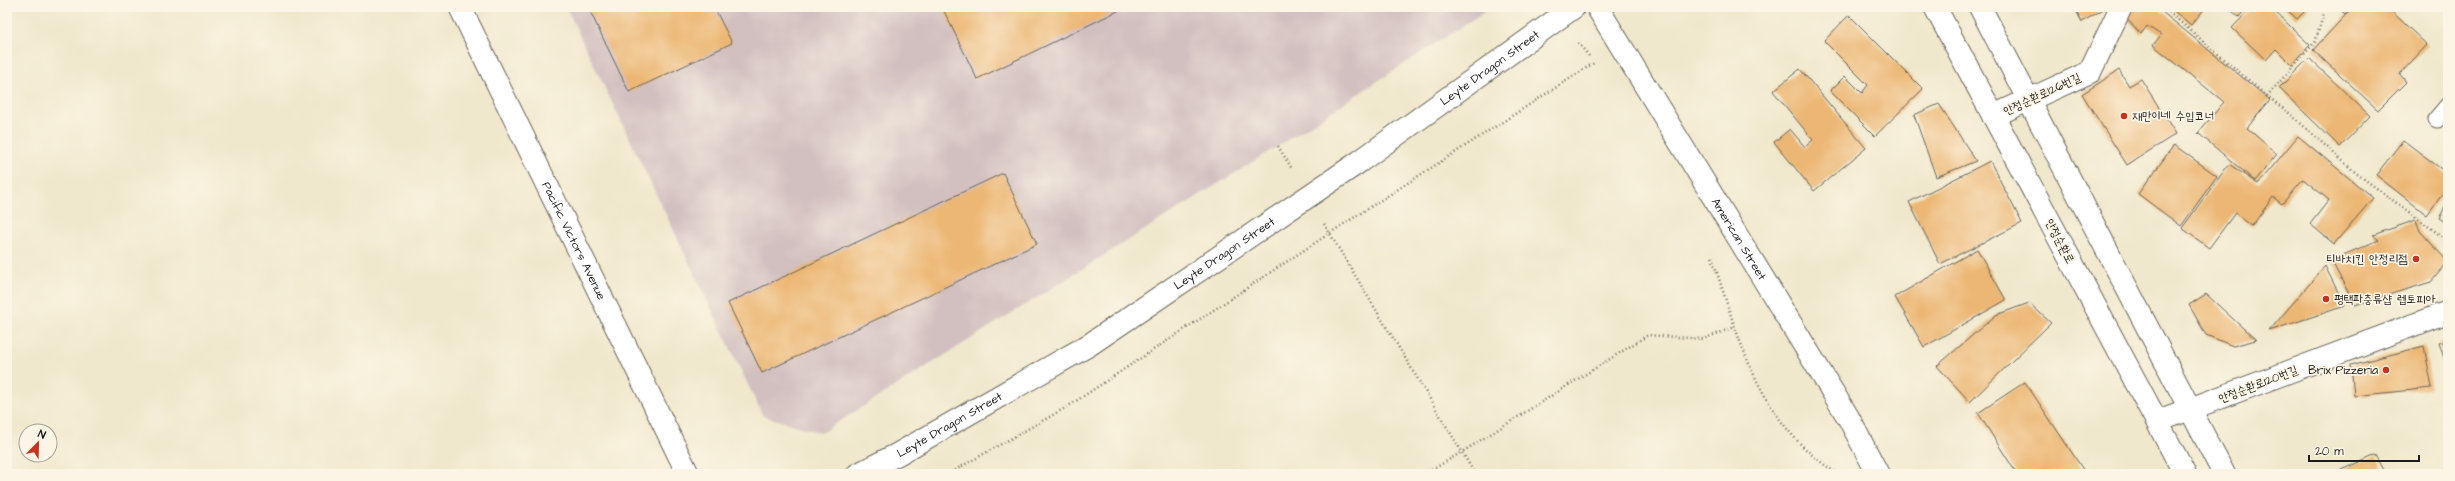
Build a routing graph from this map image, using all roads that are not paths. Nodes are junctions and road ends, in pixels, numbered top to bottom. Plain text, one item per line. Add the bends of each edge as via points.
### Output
1 (460, 7) edge
2 (1597, 7) edge
3 (1935, 7) edge
4 (1980, 7) edge
5 (2121, 7) edge
6 (1566, 12) edge
7 (2029, 100) junction
8 (2448, 106) edge
9 (1993, 116) junction
10 (2437, 119) dead end
11 (2448, 312) edge
12 (2189, 410) junction
13 (2158, 421) junction
14 (688, 474) edge
15 (858, 474) edge
16 (1878, 474) edge
17 (2185, 474) edge
18 (2224, 474) edge

1 - 14 street, Pacific Victors Avenue
2 - 16 street, American Street via 1848,417
3 - 9 street, 안정순환로
4 - 7 street
5 - 7 street, 안정순환로126번길 via 2090,72
6 - 15 street, Leyte Dragon Street via 1308,197 1089,345 898,454
7 - 9 street, 안정순환로126번길
7 - 12 street
8 - 10 lane
9 - 13 street, 안정순환로
11 - 12 street, 안정순환로120번길
12 - 13 street, 안정순환로120번길
12 - 18 street
13 - 17 street, 안정순환로

